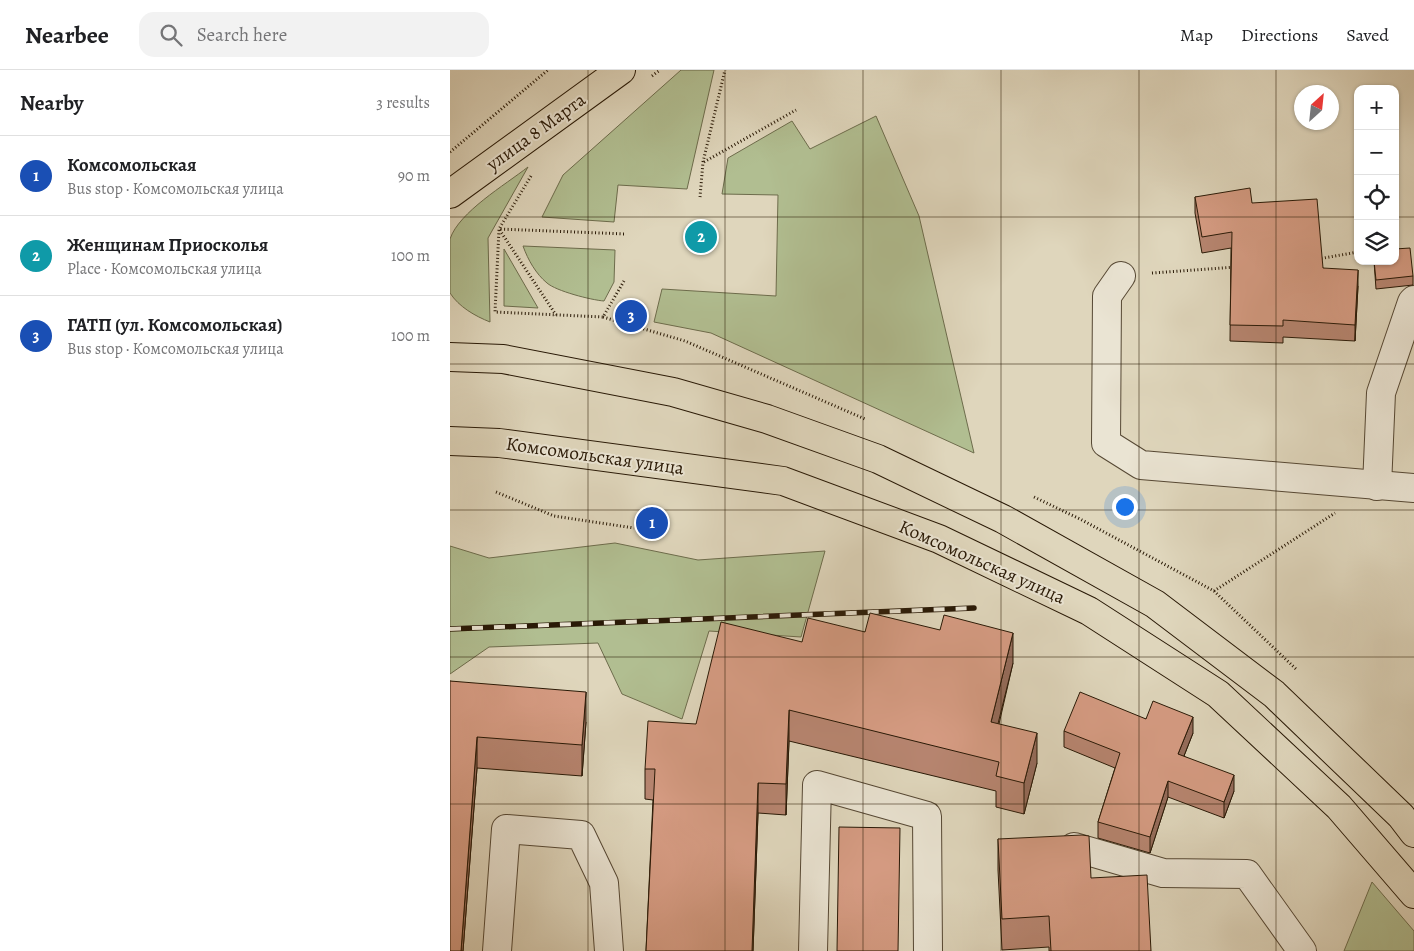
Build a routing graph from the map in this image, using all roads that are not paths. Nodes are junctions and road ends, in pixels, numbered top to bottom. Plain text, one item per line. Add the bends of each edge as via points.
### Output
1 (621, 70) edge
2 (450, 194) edge
3 (1121, 276) road end
4 (1414, 300) edge
5 (450, 334) edge
6 (450, 357) edge
7 (503, 359) junction
8 (450, 441) edge
9 (1378, 486) junction
10 (1414, 488) edge
11 (1414, 833) edge
12 (1074, 847) edge
13 (1414, 894) edge
14 (497, 951) edge
15 (609, 951) edge
16 (812, 951) edge
17 (928, 951) edge
18 (1302, 951) edge

1 - 2 main road, улица 8 Марта
3 - 9 street via 1107,296 1106,443 1141,466
4 - 9 street via 1381,393
5 - 7 main road via 453,339
6 - 7 main road, Комсомольская улица
7 - 11 main road, Комсомольская улица via 672,392 767,419 878,459 1003,519 1154,604 1274,694 1401,816
8 - 13 main road, Комсомольская улица via 499,443 783,480 939,539 1089,611 1218,694 1340,806
9 - 10 street
12 - 18 street via 1163,873 1247,874
14 - 15 street via 506,829 582,835 604,884
16 - 17 street via 816,785 927,816

